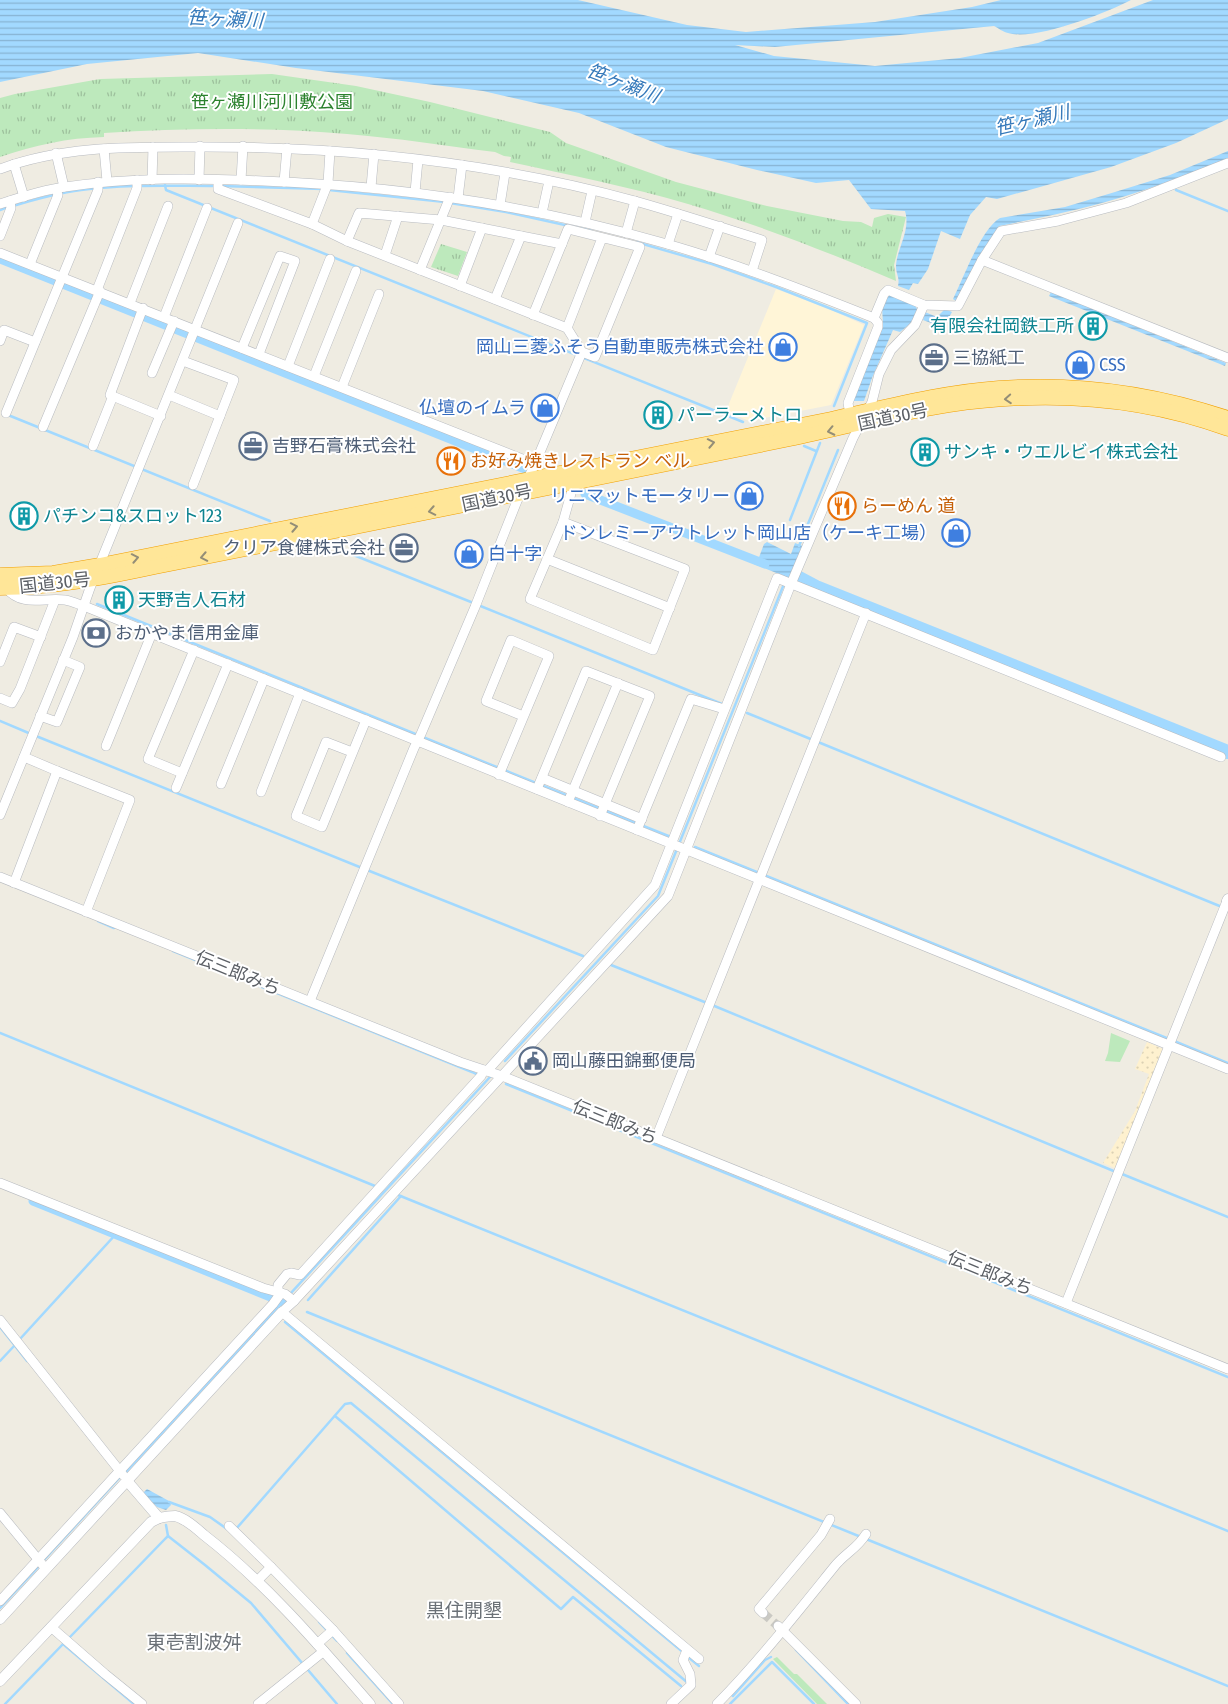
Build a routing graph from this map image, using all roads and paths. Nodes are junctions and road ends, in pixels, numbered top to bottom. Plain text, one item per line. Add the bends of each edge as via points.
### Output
1 (200, 146) junction
2 (244, 146) junction
3 (153, 147) junction
4 (287, 148) junction
5 (104, 149) junction
6 (330, 151) junction
7 (56, 153) junction
8 (374, 154) junction
9 (418, 160) junction
10 (1228, 163) edge
11 (14, 164) junction
12 (462, 165) junction
13 (0, 169) edge
14 (505, 173) junction
15 (152, 180) junction
16 (199, 180) junction
17 (549, 181) junction
18 (284, 182) junction
19 (137, 184) junction
20 (218, 184) junction
21 (100, 185) junction
22 (235, 185) junction
23 (371, 187) junction
24 (327, 188) junction
25 (59, 191) junction
26 (592, 191) junction
27 (415, 192) junction
28 (24, 197) junction
29 (451, 200) junction
30 (635, 201) junction
31 (0, 204) edge
32 (11, 204) junction
33 (500, 205) junction
34 (168, 206) dead end
35 (207, 208) dead end
36 (542, 213) junction
37 (678, 214) junction
38 (398, 216) junction
39 (441, 220) junction
40 (585, 222) junction
41 (238, 223) dead end
42 (312, 224) junction
43 (720, 226) junction
44 (482, 228) junction
45 (626, 233) junction
46 (0, 236) edge
47 (520, 236) junction
48 (602, 238) junction
49 (347, 241) junction
50 (562, 244) junction
51 (668, 244) junction
52 (0, 253) edge
53 (385, 256) junction
54 (710, 257) junction
55 (330, 258) dead end
56 (980, 263) junction
57 (30, 264) junction
58 (420, 270) junction
59 (356, 271) dead end
60 (752, 271) junction
61 (60, 281) junction
62 (460, 286) junction
63 (98, 294) junction
64 (379, 294) dead end
65 (495, 299) junction
66 (130, 303) junction
67 (923, 308) junction
68 (141, 313) junction
69 (533, 315) junction
70 (164, 317) junction
71 (874, 318) junction
72 (172, 326) junction
73 (568, 328) junction
74 (194, 334) junction
75 (0, 341) edge
76 (35, 342) junction
77 (242, 348) junction
78 (259, 354) junction
79 (580, 355) junction
80 (1228, 358) edge
81 (183, 361) junction
82 (288, 366) junction
83 (152, 373) dead end
84 (314, 376) junction
85 (342, 387) junction
86 (169, 395) junction
87 (113, 396) junction
88 (6, 413) dead end
89 (161, 416) junction
90 (220, 416) junction
91 (1228, 418) edge
92 (857, 419) junction
93 (43, 427) dead end
94 (1228, 429) edge
95 (93, 446) dead end
96 (535, 464) junction
97 (570, 476) junction
98 (528, 479) junction
99 (193, 485) dead end
100 (521, 494) junction
101 (563, 522) junction
102 (547, 559) junction
103 (100, 565) junction
104 (0, 575) edge
105 (94, 579) junction
106 (790, 583) junction
107 (3, 588) edge
108 (772, 592) junction
109 (786, 594) junction
110 (55, 600) junction
111 (84, 606) junction
112 (670, 608) junction
113 (866, 613) junction
114 (152, 633) junction
115 (41, 637) junction
116 (194, 650) junction
117 (63, 660) junction
118 (0, 662) edge
119 (228, 664) junction
120 (264, 679) junction
121 (618, 683) junction
122 (300, 693) junction
123 (0, 698) edge
124 (724, 710) junction
125 (40, 716) junction
126 (524, 716) junction
127 (366, 720) junction
128 (419, 738) junction
129 (106, 746) dead end
130 (352, 752) junction
131 (24, 757) junction
132 (1221, 757) dead end
133 (57, 771) junction
134 (501, 771) junction
135 (182, 773) junction
136 (221, 784) dead end
137 (539, 784) junction
138 (176, 788) dead end
139 (261, 792) dead end
140 (571, 797) junction
141 (603, 810) junction
142 (0, 815) edge
143 (639, 825) junction
144 (676, 844) junction
145 (761, 876) junction
146 (0, 877) edge
147 (14, 883) junction
148 (1228, 900) edge
149 (86, 912) junction
150 (310, 1002) junction
151 (1172, 1042) junction
152 (1228, 1070) edge
153 (483, 1074) junction
154 (502, 1076) junction
155 (656, 1138) junction
156 (0, 1183) edge
157 (392, 1184) junction
158 (283, 1297) junction
159 (1066, 1304) junction
160 (282, 1312) junction
161 (0, 1320) edge
162 (1228, 1369) edge
163 (123, 1476) junction
164 (0, 1513) edge
165 (159, 1518) junction
166 (830, 1519) dead end
167 (232, 1529) dead end
168 (866, 1534) dead end
169 (41, 1562) junction
170 (269, 1568) junction
171 (258, 1581) junction
172 (0, 1601) edge
173 (762, 1613) dead end
174 (0, 1619) edge
175 (51, 1627) junction
176 (781, 1628) junction
177 (331, 1632) junction
178 (321, 1648) junction
179 (685, 1653) junction
180 (699, 1659) dead end
181 (0, 1681) edge
182 (142, 1704) edge
183 (258, 1704) edge
184 (370, 1704) edge
185 (399, 1704) edge
186 (672, 1704) edge
187 (717, 1704) edge
188 (856, 1704) edge

1 - 2 street
1 - 3 street
1 - 16 street
2 - 4 street
2 - 22 street
3 - 5 street
3 - 15 street
4 - 6 street
4 - 18 street
5 - 7 street
5 - 21 street
6 - 8 street
6 - 24 street
7 - 11 street
7 - 25 street
8 - 9 street
8 - 23 street
9 - 12 street
9 - 27 street
10 - 56 street via 1126,203 1058,221 1001,231
11 - 13 street
11 - 28 street
12 - 14 street
12 - 29 street
14 - 17 street
14 - 33 street
15 - 16 street
15 - 19 street
16 - 20 street
17 - 26 street
17 - 36 street
18 - 22 street
18 - 24 street
19 - 21 street
19 - 63 street
20 - 22 street
20 - 22 street
21 - 25 street
21 - 61 street
22 - 42 street
23 - 24 street
23 - 27 street
24 - 42 street
25 - 28 street
25 - 57 street
26 - 30 street
26 - 40 street
27 - 29 street
28 - 32 street
29 - 33 street
29 - 39 street
30 - 37 street
30 - 45 street
31 - 32 street
32 - 46 street
33 - 36 street
34 - 66 street
35 - 70 street
36 - 40 street
37 - 43 street
37 - 51 street
38 - 39 street
38 - 49 street via 359,213
38 - 53 street
39 - 44 street
39 - 58 street
40 - 45 street
41 - 74 street
42 - 49 street
43 - 54 street
43 - 60 street via 762,240
44 - 47 street
44 - 62 street
45 - 51 street
47 - 50 street
47 - 65 street
48 - 50 street via 568,230
48 - 73 street
48 - 79 street via 640,247 595,357
49 - 53 street
50 - 69 street
51 - 54 street
52 - 57 street
53 - 58 street
54 - 60 street
55 - 82 street
56 - 67 street via 958,306
56 - 80 street
57 - 61 street
58 - 62 street
59 - 84 street
60 - 71 street
61 - 63 street
61 - 76 street
62 - 65 street
63 - 66 street
63 - 93 street
64 - 85 street
65 - 69 street
66 - 68 street
67 - 71 street via 908,298 886,291
67 - 92 street via 912,329 891,350 879,374 872,402
68 - 70 street
68 - 87 street via 110,395
69 - 73 street
70 - 72 street
71 - 92 street via 878,327 848,403
72 - 74 street
72 - 83 street
73 - 79 street
74 - 77 street
74 - 81 street
75 - 76 street via 4,330
76 - 88 street
77 - 78 street
77 - 78 street via 280,256 295,261
78 - 82 street
79 - 96 street
81 - 86 street
81 - 90 street via 234,380
82 - 84 street
84 - 85 street
85 - 96 street
86 - 89 street
86 - 90 street
87 - 89 street
87 - 95 street
89 - 103 street
90 - 99 street
91 - 92 highway, 国道30号 via 1135,394 1064,387 974,391
94 -> 92 highway, 国道30号 via 1167,410 1089,398 1052,397 1001,399
92 - 97 highway, 国道30号
92 - 106 street via 853,438
96 - 98 street
97 - 98 highway, 国道30号
97 - 100 highway, 国道30号
97 - 101 street via 572,490
98 - 100 street
103 -> 98 highway, 国道30号
100 -> 105 highway, 国道30号
100 - 128 street
101 - 102 street
101 - 112 street via 685,569
102 - 112 street
102 - 112 street via 530,599 653,650
103 - 104 highway, 国道30号 via 46,574
103 - 105 street
105 - 107 highway, 国道30号
105 - 111 street
106 - 108 street via 777,578
106 - 109 street
106 - 113 street
107 - 110 street via 21,599
108 - 109 street
108 - 124 street
109 - 144 street
110 - 111 street
110 - 115 street
111 - 114 street
111 - 117 street
113 - 132 street
113 - 145 street
114 - 116 street
114 - 129 street
115 - 118 street via 14,627
115 - 123 street via 12,703
116 - 119 street
116 - 135 street via 148,759
117 - 125 street
117 - 125 street via 80,667 57,722
119 - 120 street
119 - 135 street
120 - 122 street
120 - 136 street
121 - 137 street via 586,671
121 - 140 street
121 - 141 street via 650,696
122 - 127 street
122 - 139 street
124 - 143 street via 691,699
124 - 144 street
125 - 131 street
126 - 126 street via 549,656 512,640 486,701
126 - 134 street
127 - 128 street
127 - 130 street
128 - 134 street
128 - 150 street
130 - 130 street via 326,742 296,816 322,827
131 - 133 street
131 - 142 street
133 - 147 street
133 - 149 street via 130,800
134 - 137 street
135 - 138 street
137 - 140 street
140 - 141 street
141 - 143 street
143 - 144 street
144 - 145 street
144 - 153 street via 649,893
144 - 154 street via 668,896
145 - 151 street
145 - 155 street
146 - 147 street, 伝三郎みち
147 - 149 street, 伝三郎みち
148 - 151 street
149 - 150 street, 伝三郎みち
150 - 153 street, 伝三郎みち
151 - 152 street
151 - 159 street
153 - 154 street, 伝三郎みち
153 - 157 street
154 - 155 street, 伝三郎みち
154 - 157 street
155 - 159 street, 伝三郎みち
156 - 158 street
157 - 158 street
157 - 158 street via 300,1275 287,1274 278,1285
158 - 160 street
158 - 163 street
159 - 162 street, 伝三郎みち
160 - 163 street
160 - 179 street via 596,1573
161 - 163 street
163 - 165 street
163 - 169 street
164 - 169 street
165 - 171 street via 175,1516 188,1523
165 - 175 street via 151,1522
166 - 173 street via 821,1535 759,1610
167 - 170 street
168 - 176 street
169 - 172 street
169 - 174 street
170 - 171 street
170 - 177 street
171 - 178 street
175 - 181 street
175 - 182 street
176 - 187 street
176 - 188 street
177 - 178 street
177 - 185 street
178 - 183 street via 305,1667
178 - 184 street
179 - 180 street
179 - 186 street via 684,1663 691,1685

